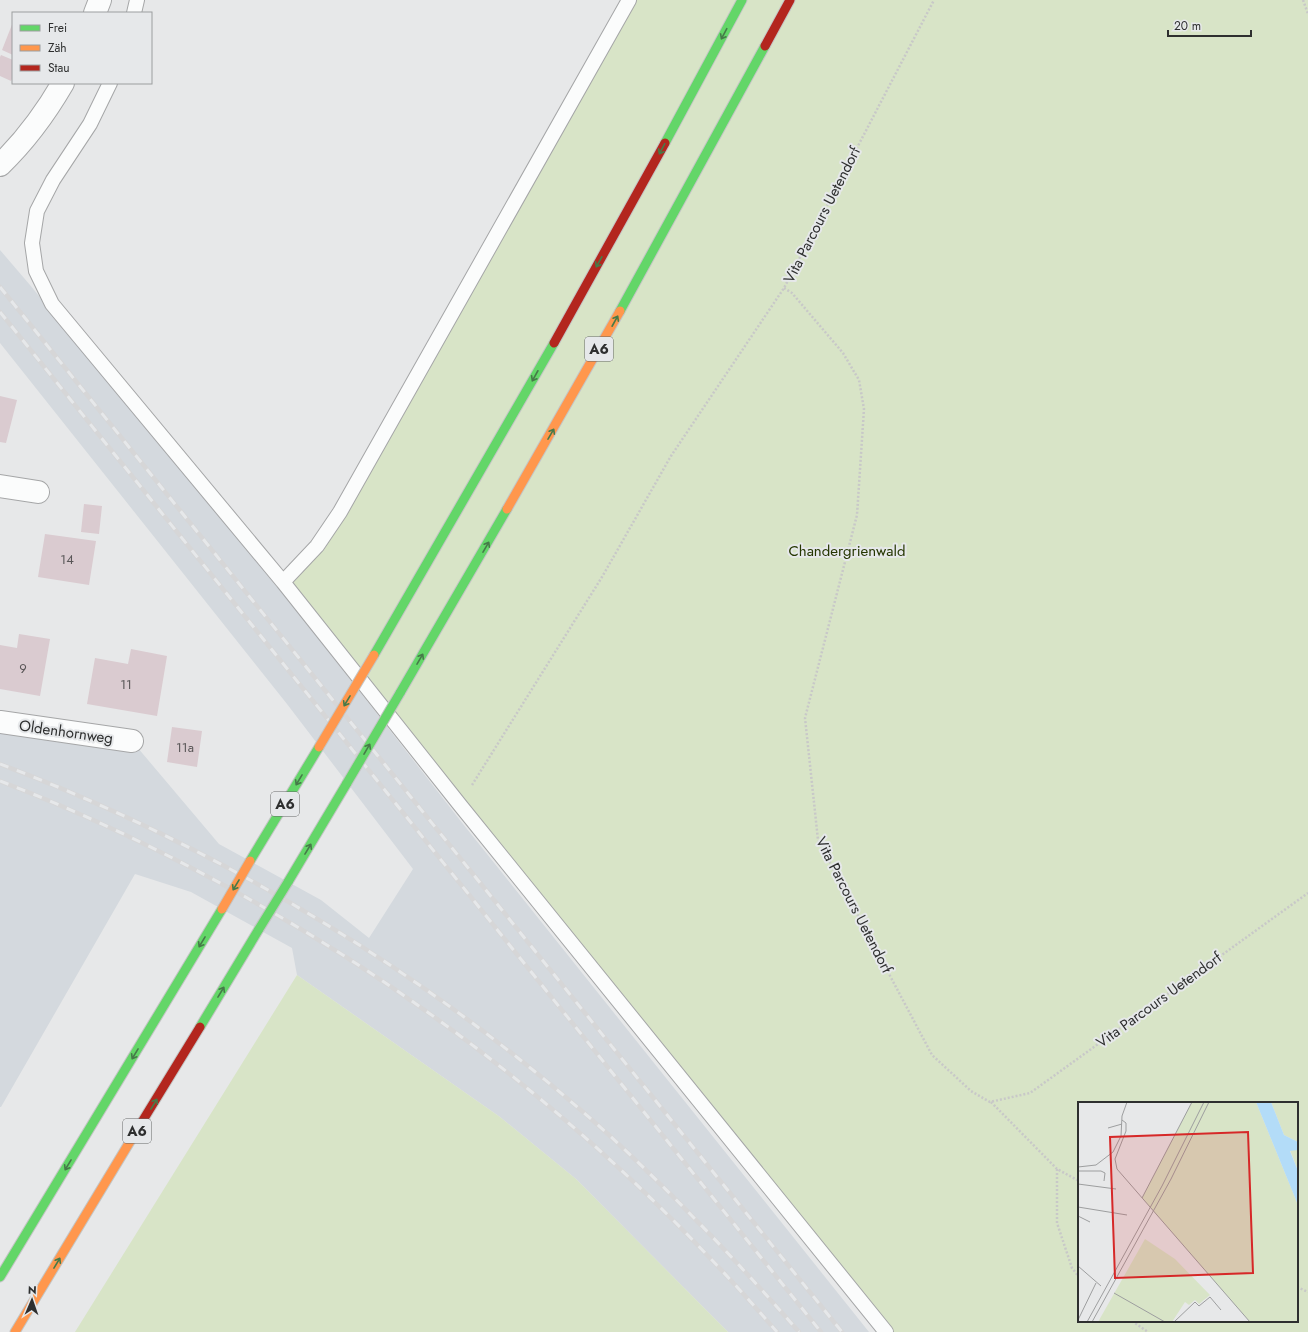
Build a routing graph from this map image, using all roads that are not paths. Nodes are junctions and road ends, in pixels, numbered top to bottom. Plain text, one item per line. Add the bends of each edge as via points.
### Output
1 (100, 0) edge
2 (137, 0) edge
3 (629, 0) edge
4 (742, 0) edge
5 (790, 0) edge
6 (95, 12) edge
7 (134, 12) edge
8 (61, 84) edge
9 (110, 84) edge
10 (0, 165) edge
11 (0, 486) edge
12 (38, 492) dead end
13 (283, 582) junction
14 (0, 722) edge
15 (132, 741) dead end
16 (0, 1277) edge
17 (15, 1332) edge
18 (886, 1332) edge

1 - 6 street
2 - 7 lane
3 - 13 lane via 340,512 317,546
4 -> 16 highway, A6, bridge via 474,484
17 -> 5 highway, A6, bridge via 400,693 609,332
8 - 10 street via 40,120
9 - 13 lane via 90,124 53,180 37,211 32,243 36,271 52,304
11 - 12 street
13 - 18 lane
14 - 15 street, Oldenhornweg

